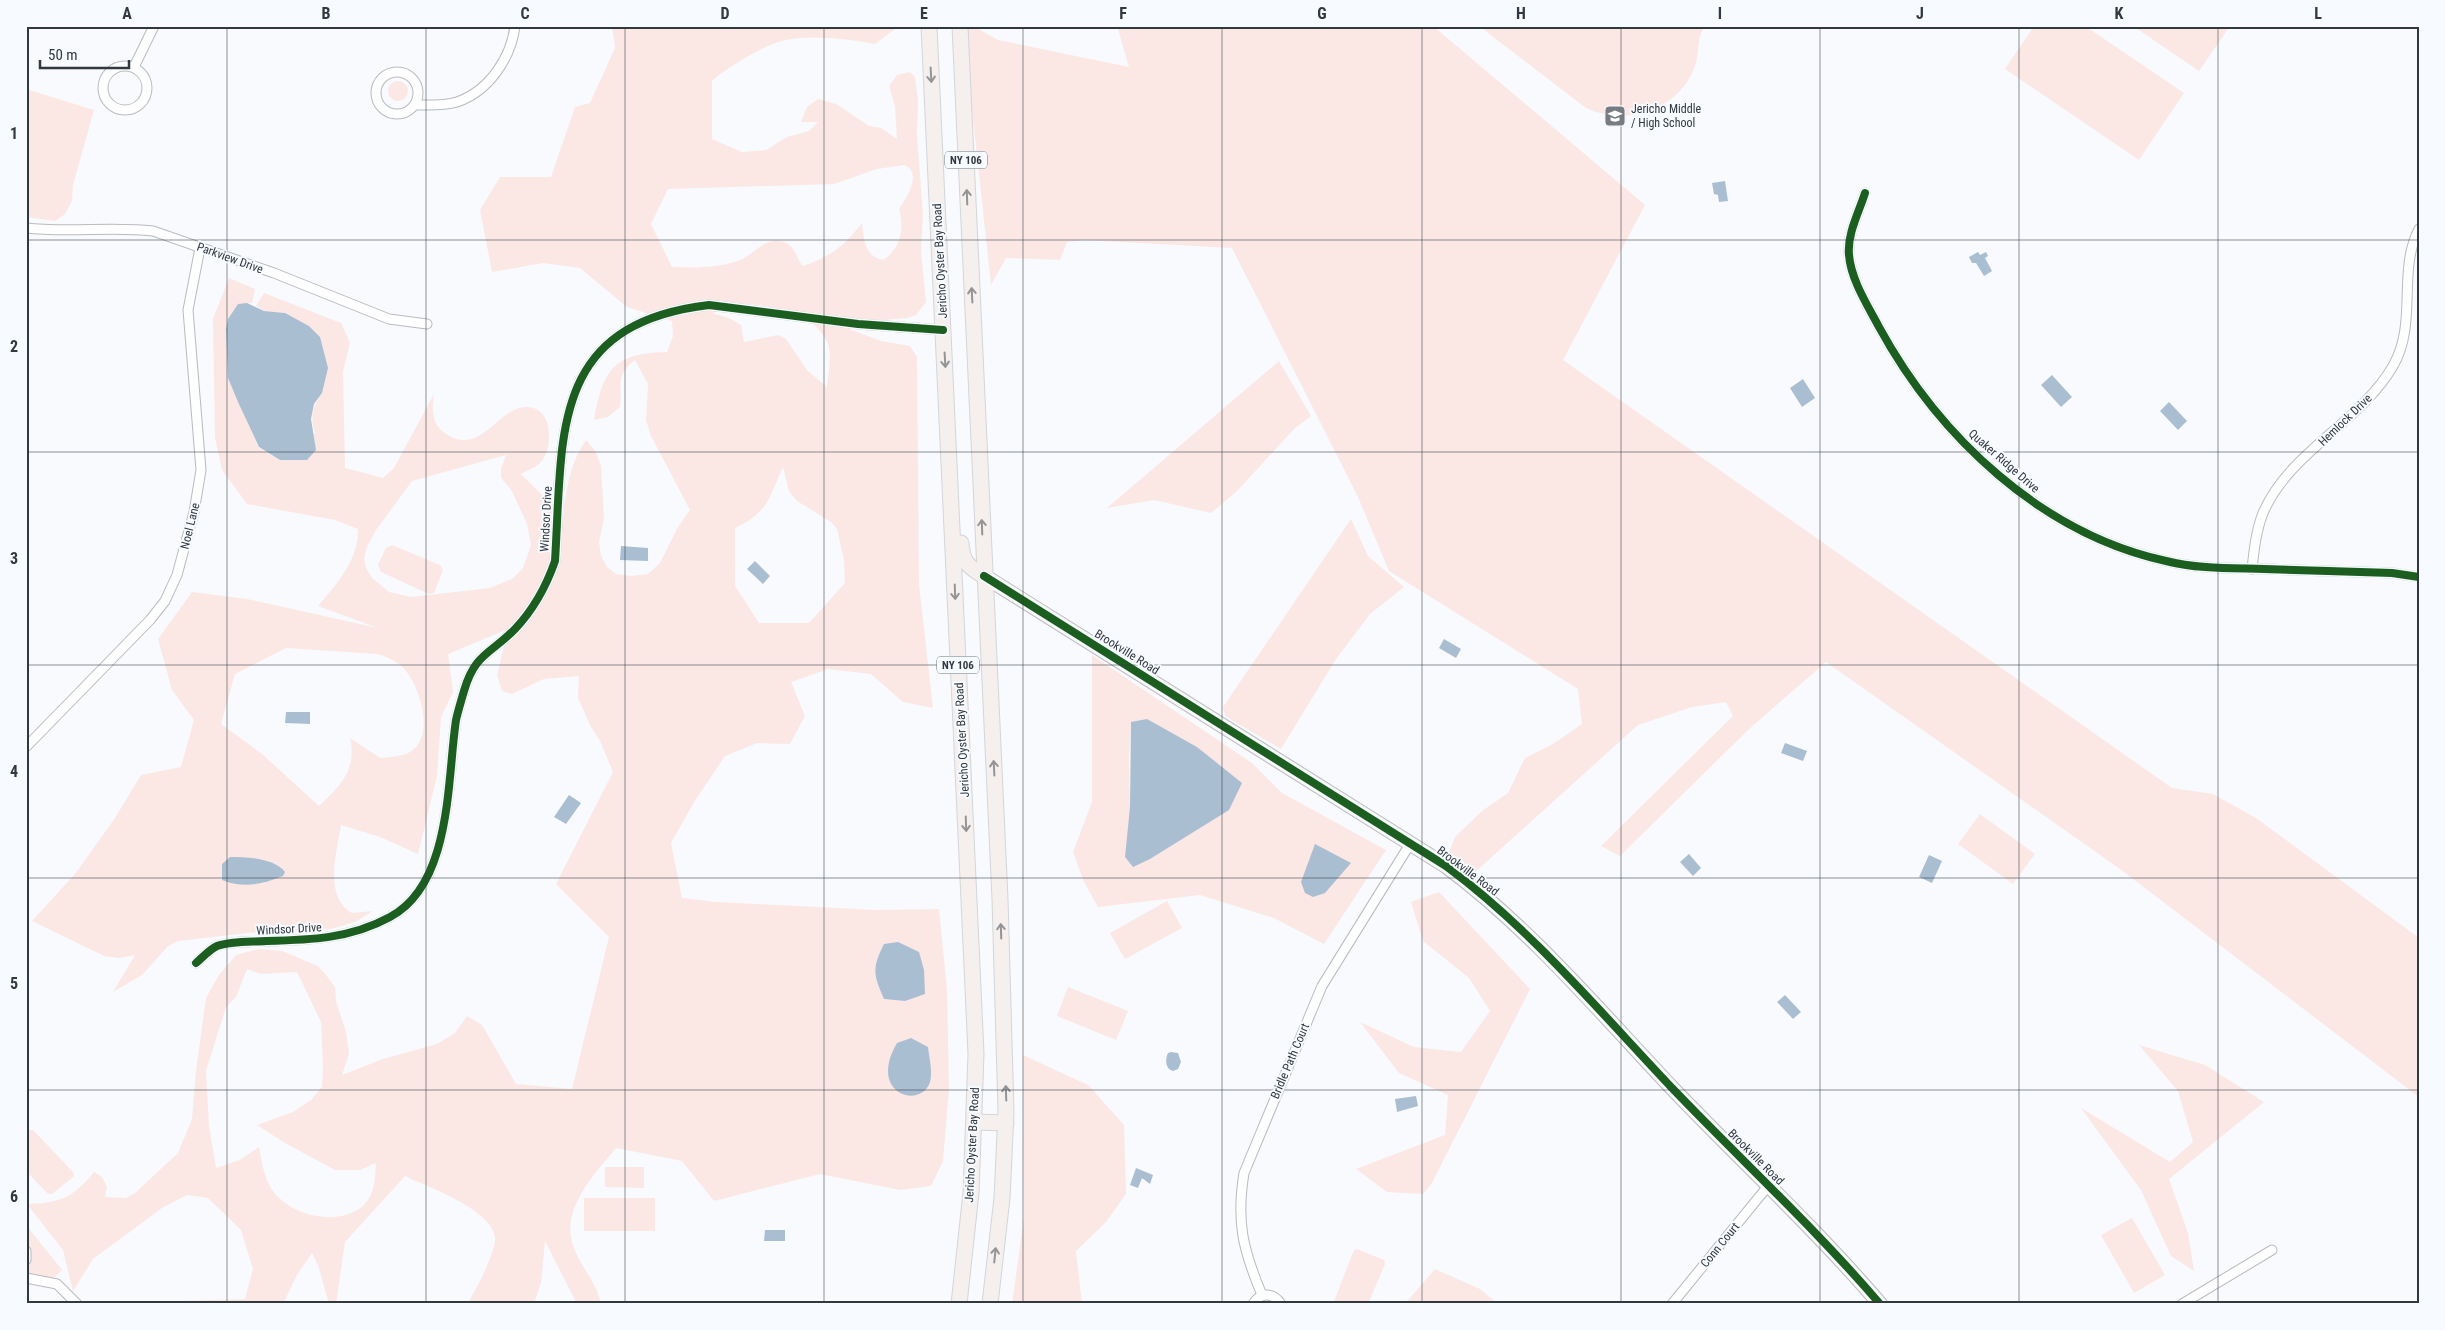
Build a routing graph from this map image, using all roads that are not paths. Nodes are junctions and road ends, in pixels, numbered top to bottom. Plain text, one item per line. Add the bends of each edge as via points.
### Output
1 (154, 26) edge
2 (515, 26) edge
3 (929, 26) edge
4 (960, 26) edge
5 (134, 68) junction
6 (415, 105) junction
7 (1865, 193) dead end
8 (26, 228) edge
9 (2419, 229) edge
10 (200, 248) junction
11 (427, 324) dead end
12 (943, 330) junction
13 (950, 459) junction
14 (2252, 569) junction
15 (984, 576) junction
16 (2419, 576) edge
17 (26, 732) edge
18 (34, 739) junction
19 (26, 747) edge
20 (1410, 844) junction
21 (196, 963) dead end
22 (975, 1122) junction
23 (1006, 1123) junction
24 (1768, 1186) junction
25 (2272, 1250) dead end
26 (26, 1251) edge
27 (26, 1260) edge
28 (26, 1278) edge
29 (1262, 1295) junction
30 (77, 1304) edge
31 (959, 1304) edge
32 (990, 1304) edge
33 (1252, 1304) edge
34 (1281, 1304) edge
35 (1672, 1304) edge
36 (1880, 1304) edge
37 (2182, 1304) edge

1 - 5 street
2 - 6 street via 513,43 498,72 477,92 457,102
3 -> 12 main road, Jericho Oyster Bay Road / NY 106
15 -> 4 main road, NY 106
5 - 5 street via 120,67 105,80 107,100 118,108 130,109 141,103 147,91 144,77
6 - 6 street via 418,86 410,76 398,71 384,76 376,94 386,111 398,114
7 - 14 street, Quaker Ridge Drive via 1849,242 1850,266 1892,350 1925,398 1957,435 2023,495 2101,540 2167,562
8 - 10 street, Parkview Drive via 68,232 153,231
9 - 14 street, Hemlock Drive via 2408,275 2406,330 2398,356 2363,406 2298,464 2271,496 2256,535
10 - 11 street, Parkview Drive via 274,273 389,319
10 - 18 street, Noel Lane via 188,310 201,470 194,512 177,575 165,601 150,620
12 -> 13 main road, Jericho Oyster Bay Road / NY 106
12 - 21 street, Windsor Drive via 858,324 709,305 653,316 623,332 581,376 570,401 564,429 555,561 549,580 519,625 470,671 456,718 442,836 428,876 418,891 391,916 362,929 327,939 216,946
13 - 15 main road via 958,478 962,557 972,570
13 -> 22 main road, Jericho Oyster Bay Road / NY 106 via 976,1054
14 - 16 street, Quaker Ridge Drive
15 - 20 street, Brookville Road
23 -> 15 main road, NY 106 via 999,880
17 - 18 street
18 - 19 street, Noel Lane
20 - 24 street, Brookville Road via 1480,891 1524,932
20 - 29 street, Bridle Path Court via 1322,986 1244,1173 1240,1200 1242,1241
22 - 23 main road
22 - 31 main road, Jericho Oyster Bay Road / NY 106
32 -> 23 main road, NY 106 via 1002,1198
24 - 35 street, Conn Court
24 - 36 street, Brookville Road via 1802,1218
25 - 37 street
26 - 27 street
28 - 30 street via 57,1284
29 - 33 street
29 - 34 street via 1272,1295

